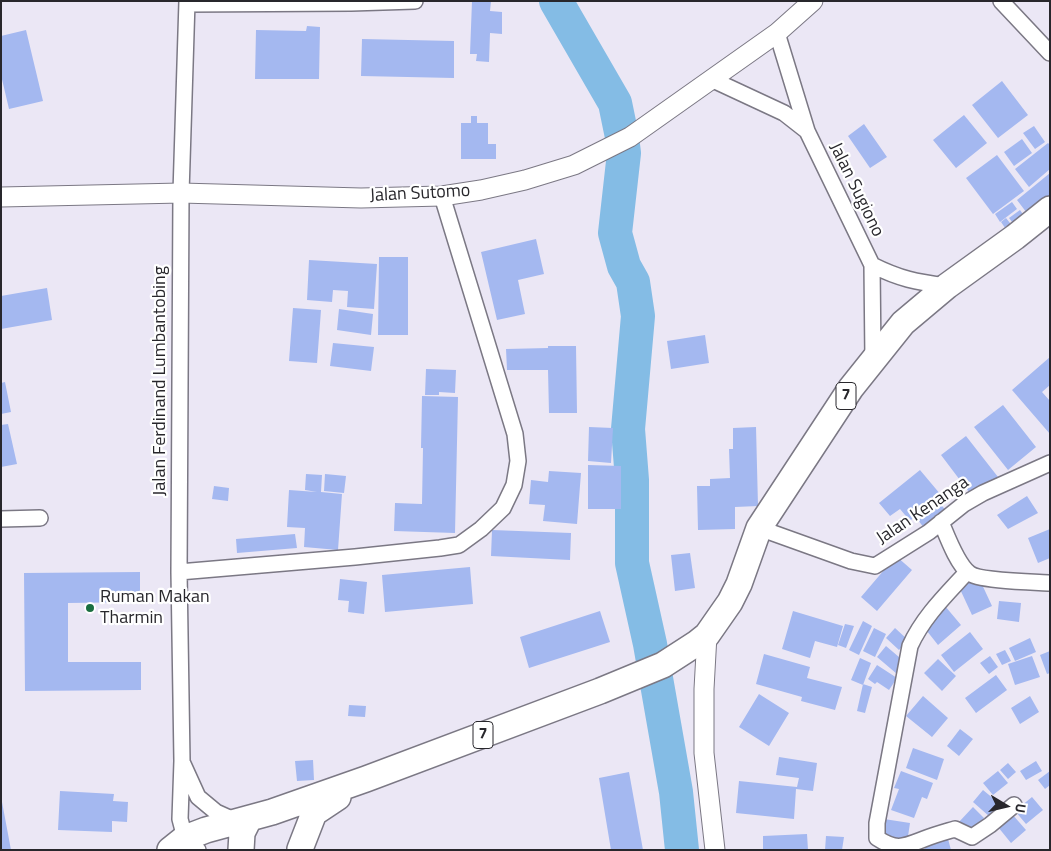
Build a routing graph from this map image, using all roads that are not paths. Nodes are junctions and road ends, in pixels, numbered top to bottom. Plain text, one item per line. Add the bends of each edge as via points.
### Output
1 (416, 1) edge
2 (813, 1) edge
3 (1001, 1) edge
4 (351, 2) edge
5 (187, 3) edge
6 (777, 33) junction
7 (1050, 53) edge
8 (711, 79) junction
9 (807, 131) junction
10 (181, 193) junction
11 (442, 196) junction
12 (1, 197) edge
13 (1050, 209) edge
14 (872, 265) junction
15 (947, 286) junction
16 (873, 360) junction
17 (1050, 463) edge
18 (40, 518) dead end
19 (1, 519) edge
20 (940, 522) junction
21 (759, 528) junction
22 (179, 572) junction
23 (967, 572) junction
24 (1050, 583) edge
25 (707, 635) junction
26 (182, 761) junction
27 (366, 779) junction
28 (1014, 805) dead end
29 (252, 817) junction
30 (184, 846) edge
31 (241, 850) edge
32 (300, 850) edge
33 (715, 850) edge

1 - 4 street
2 - 6 street, Jalan Sutomo
3 - 7 street
4 - 5 street
5 - 10 street, Jalan Ferdinand Lumbantobing
6 - 8 street, Jalan Sutomo
6 - 9 street, Jalan Sugiono
8 - 9 street, Jalan Sugiono via 784,113
8 - 11 street, Jalan Sutomo via 630,138 574,165 516,182
9 - 14 street, Jalan Sugiono
10 - 11 street, Jalan Sutomo via 361,198
10 - 12 street, Jalan Sutomo
10 - 22 street, Jalan Ferdinand Lumbantobing
11 - 22 street via 515,434 518,461 514,485 504,508 459,545
13 - 15 highway, 7
14 - 15 street, Jalan Sugiono via 896,277
14 - 16 street, Jalan Sugiono
15 - 16 highway, 7 via 903,323
16 - 21 highway, 7
17 - 20 street, Jalan Kenanga via 983,493
18 - 19 street
20 - 21 street, Jalan Kenanga via 875,566 851,561
20 - 23 street
21 - 25 highway, 7 via 739,584
22 - 26 street, Jalan Ferdinand Lumbantobing
23 - 24 street via 972,576
23 - 28 street via 929,614 910,646 876,838 886,846 904,848 955,829 972,837
25 - 27 highway, 7 via 662,665
25 - 33 street via 704,754
26 - 29 street, Jalan Ferdinand Lumbantobing via 198,797 216,812
26 - 30 street, Jalan Ferdinand Lumbantobing via 180,819
27 - 29 highway, 7
27 - 32 highway, 7 via 314,813
29 - 30 highway, 7
29 - 31 highway via 242,833
29 - 32 highway via 289,817 296,823 302,840

